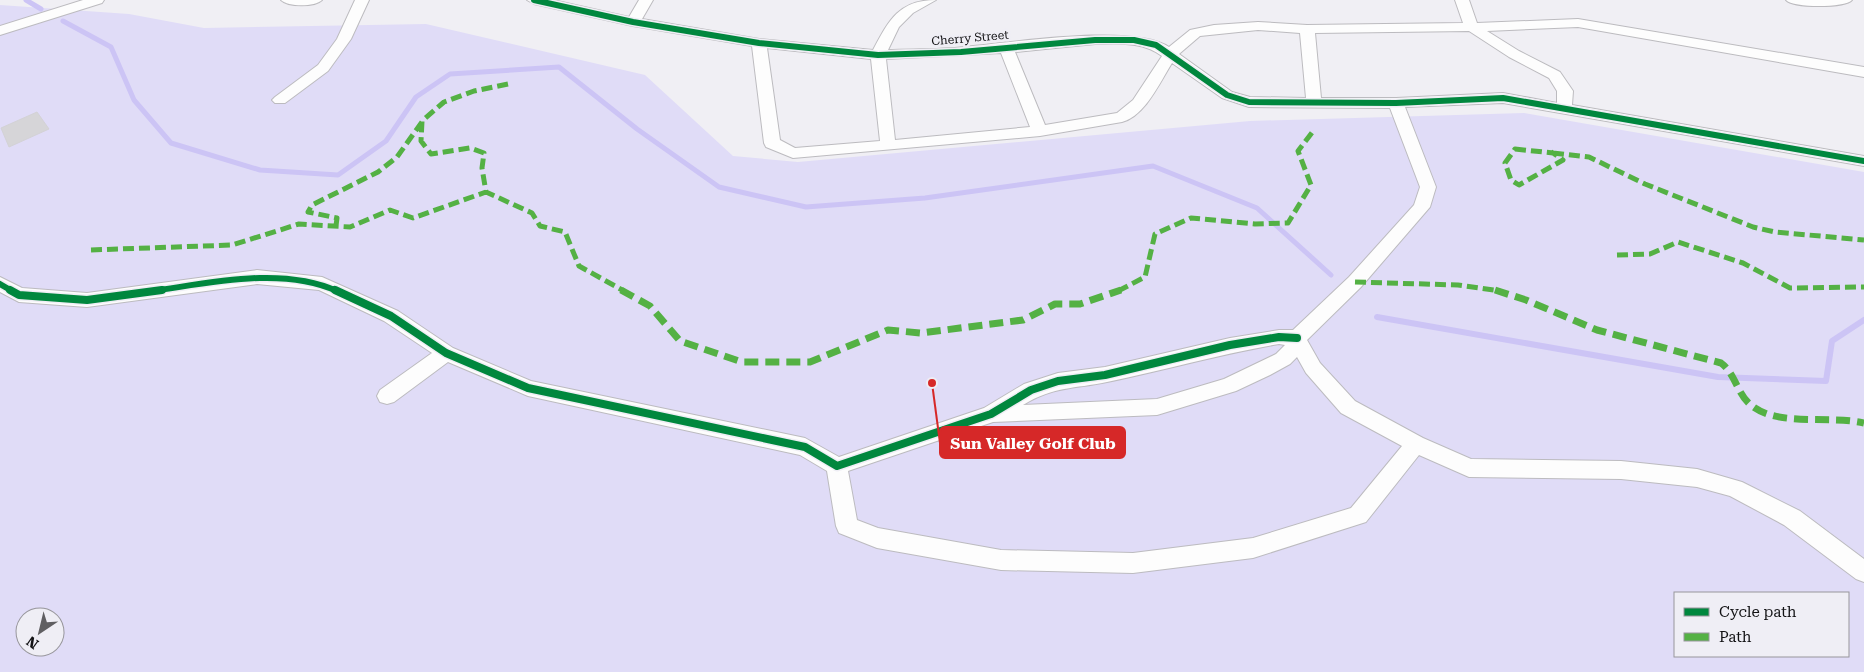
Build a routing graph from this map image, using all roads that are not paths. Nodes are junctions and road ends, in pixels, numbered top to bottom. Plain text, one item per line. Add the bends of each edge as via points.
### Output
1 (97, 0) edge
2 (288, 0) edge
3 (315, 0) edge
4 (362, 0) edge
5 (534, 0) edge
6 (646, 0) edge
7 (929, 0) edge
8 (1462, 0) edge
9 (1793, 0) edge
10 (1842, 0) edge
11 (633, 22) junction
12 (1472, 27) junction
13 (1307, 29) junction
14 (0, 31) edge
15 (759, 43) junction
16 (1006, 47) junction
17 (1171, 53) junction
18 (878, 55) junction
19 (1864, 72) edge
20 (280, 100) dead end
21 (1314, 103) junction
22 (1396, 104) junction
23 (1564, 107) junction
24 (1040, 130) junction
25 (888, 146) junction
26 (1864, 161) edge
27 (0, 284) edge
28 (1297, 338) junction
29 (446, 353) junction
30 (388, 396) dead end
31 (990, 414) junction
32 (1416, 444) junction
33 (837, 466) junction
34 (1864, 572) edge

1 - 14 street
2 - 3 street
4 - 20 street via 344,40 323,68
5 - 11 street, Cherry Street
6 - 11 street
7 - 18 street via 908,10 893,25
8 - 12 street
9 - 10 street
11 - 15 street, Cherry Street
12 - 13 street
12 - 19 street via 1578,23
12 - 23 street via 1555,75 1565,91
13 - 17 street via 1258,26 1214,29 1195,33
13 - 21 street
15 - 18 street, Cherry Street
15 - 25 street via 772,143 793,153
16 - 17 street, Cherry Street via 1134,40 1156,45
16 - 18 street, Cherry Street
16 - 24 street
17 - 21 street, Cherry Street via 1227,95 1249,102
17 - 24 street via 1138,103 1122,117
18 - 25 street
21 - 22 street, Cherry Street
22 - 23 street, Cherry Street via 1503,98
22 - 28 street via 1428,187 1422,207 1368,264 1356,282
23 - 26 street, Cherry Street
24 - 25 street
27 - 29 street via 19,295 87,300 257,276 322,284 390,316
28 - 31 street via 1279,337 1230,345 1105,375 1058,381 1030,390
28 - 31 street via 1283,359 1263,370 1229,385 1157,407
28 - 32 street via 1314,368 1348,406
29 - 30 street
29 - 33 street via 528,388 805,447
31 - 33 street
32 - 33 street via 1358,515 1253,548 1134,563 1001,560 877,538 847,526
32 - 34 street via 1468,468 1621,470 1697,478 1735,488 1792,518

